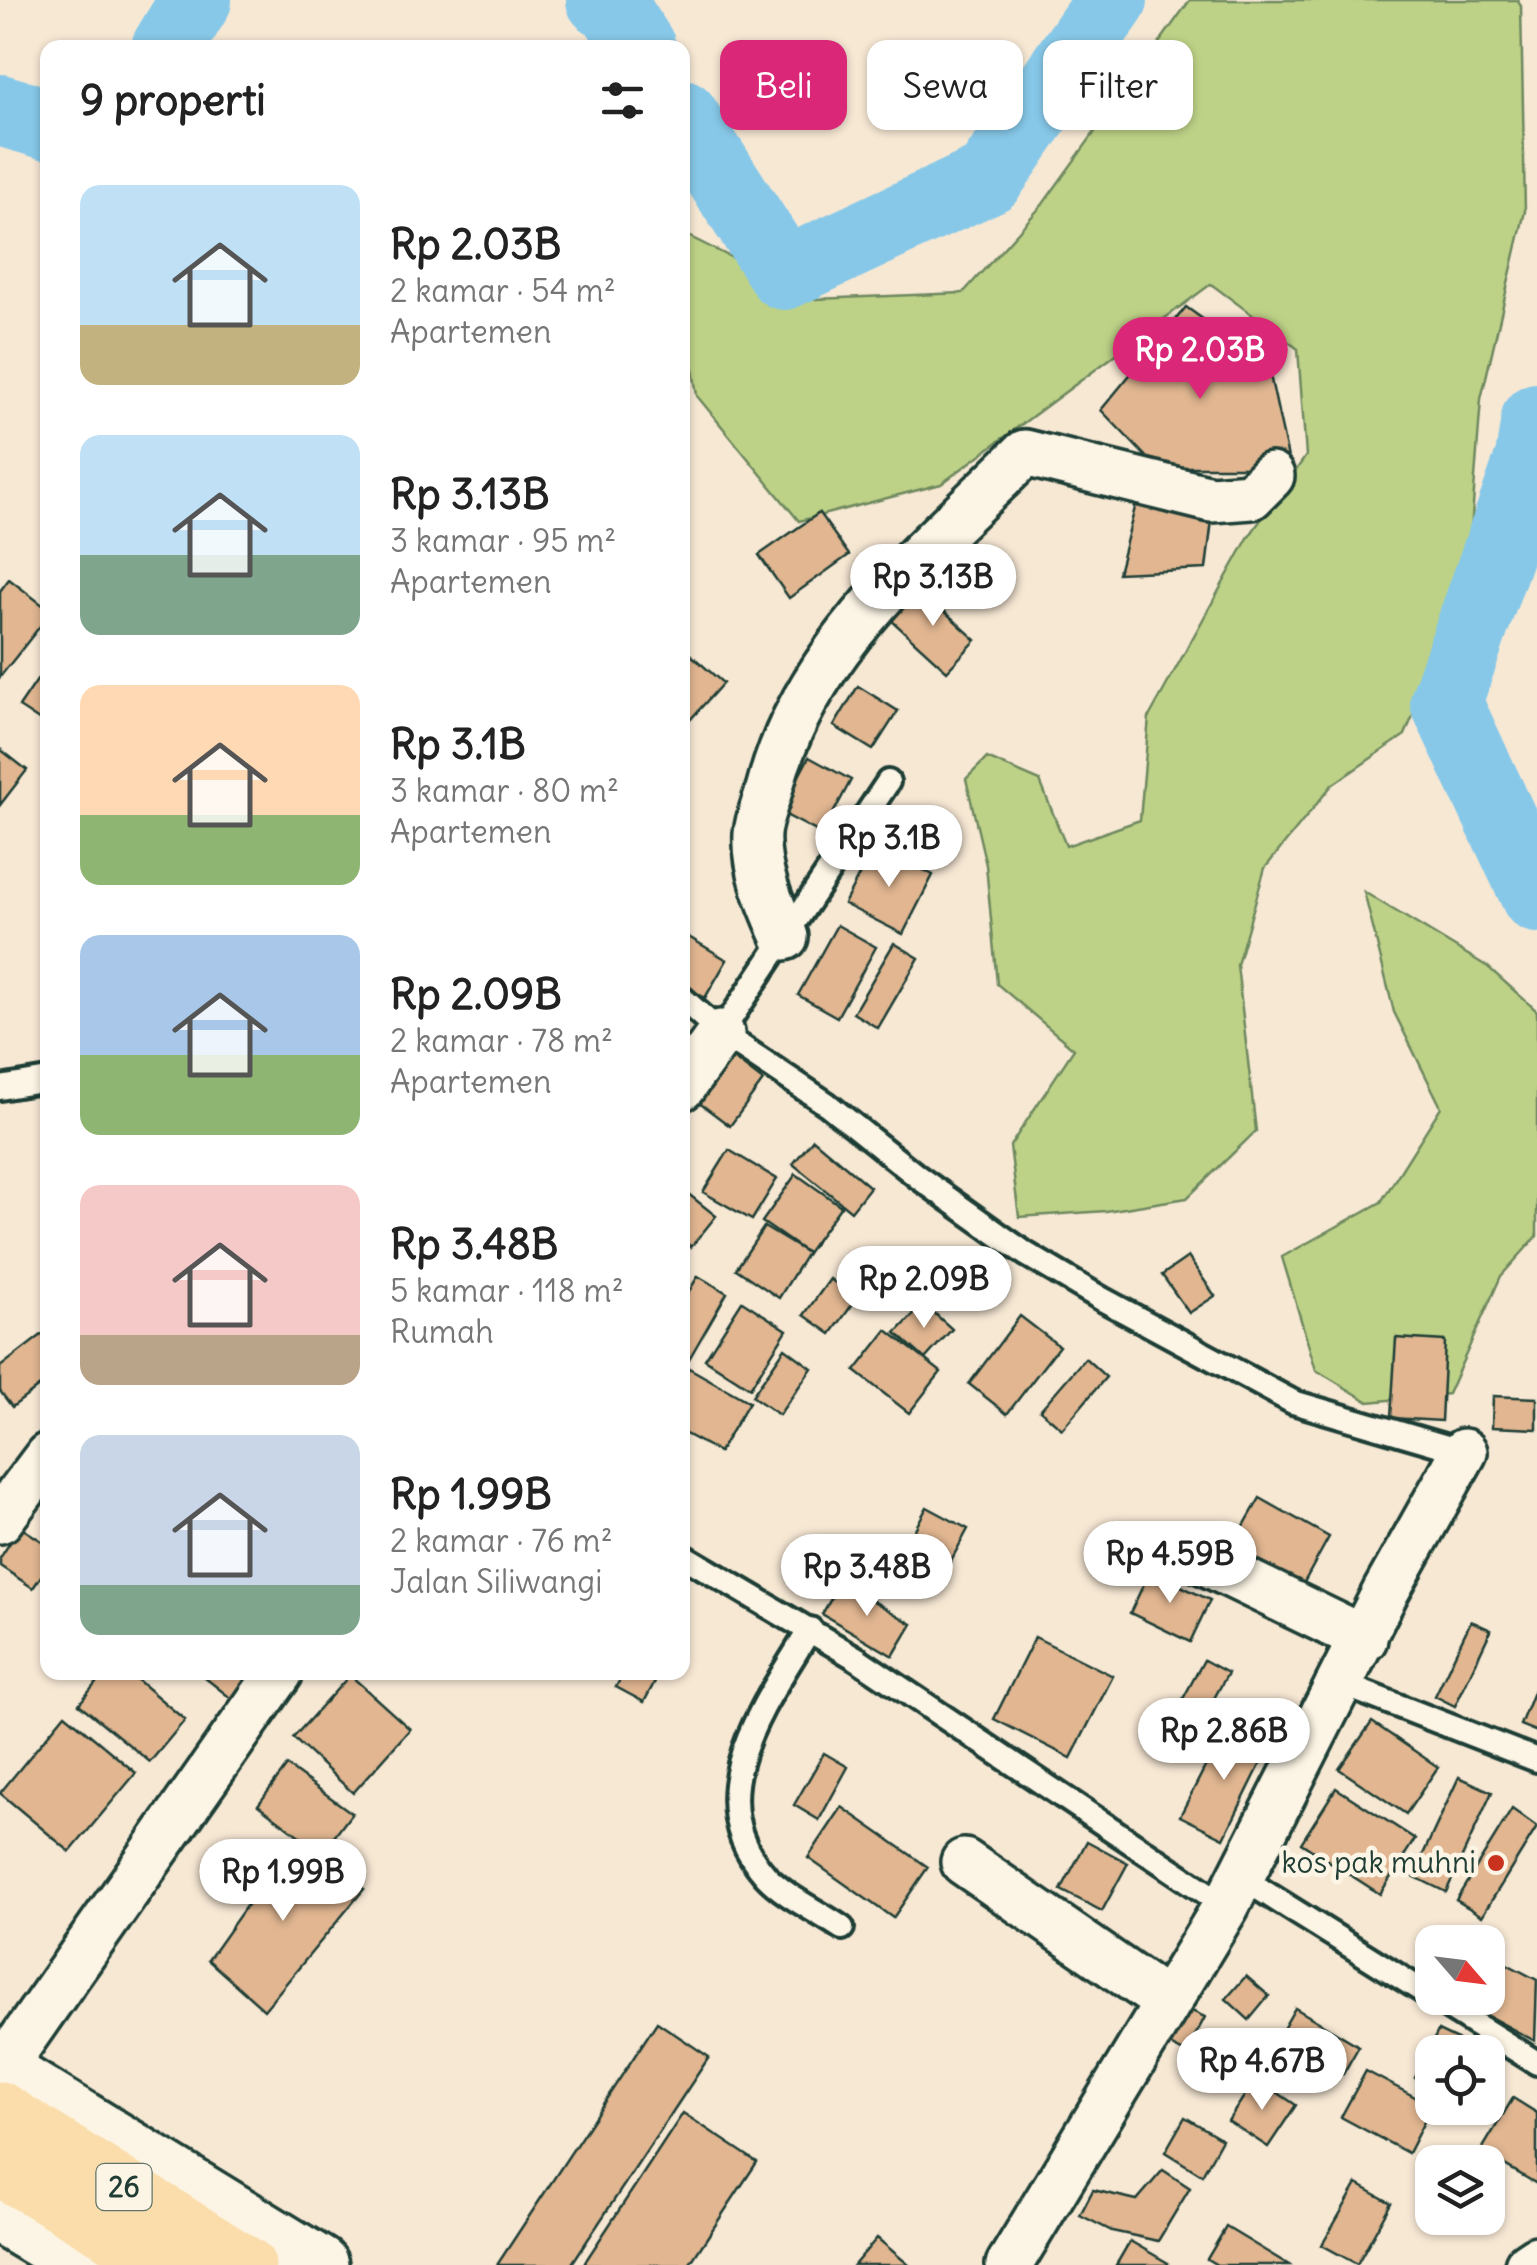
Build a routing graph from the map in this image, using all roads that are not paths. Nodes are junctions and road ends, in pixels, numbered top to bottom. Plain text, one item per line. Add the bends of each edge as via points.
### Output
1 (1271, 476) dead end
2 (888, 782) dead end
3 (785, 937) junction
4 (690, 1005) edge
5 (721, 1032) junction
6 (690, 1076) edge
7 (40, 1081) edge
8 (0, 1088) edge
9 (1464, 1452) joint
10 (40, 1467) edge
11 (0, 1520) edge
12 (1195, 1557) dead end
13 (690, 1560) edge
14 (810, 1629) junction
15 (1364, 1640) junction
16 (275, 1680) edge
17 (1342, 1684) junction
18 (1537, 1760) edge
19 (964, 1862) dead end
20 (1234, 1892) junction
21 (842, 1928) dead end
22 (1415, 1988) edge
23 (1167, 2002) junction
24 (1461, 2015) edge
25 (1537, 2063) edge
26 (0, 2082) edge
27 (0, 2169) edge
28 (0, 2216) edge
29 (260, 2255) edge
30 (1537, 2259) edge
31 (82, 2265) edge
32 (166, 2265) edge
33 (320, 2265) edge
34 (1009, 2265) edge
35 (1528, 2265) edge

1 - 3 street via 1251,496 1211,499 1024,453 856,623 808,689 776,759 757,835 765,890
2 - 3 lane
3 - 5 lane
4 - 5 lane
5 - 6 street
5 - 9 lane via 1026,1254 1102,1299 1293,1402
7 - 8 lane
9 - 15 street
10 - 11 street
12 - 15 street
13 - 14 lane
14 - 20 lane
14 - 21 lane via 748,1734 736,1778 738,1835 767,1878
15 - 17 street
16 - 26 street
17 - 18 lane
17 - 20 street
19 - 23 street
20 - 22 lane
20 - 23 street
23 - 34 street
24 - 25 lane
26 - 29 street
27 - 32 highway, 26
28 - 31 street
29 - 33 street
30 - 35 street

